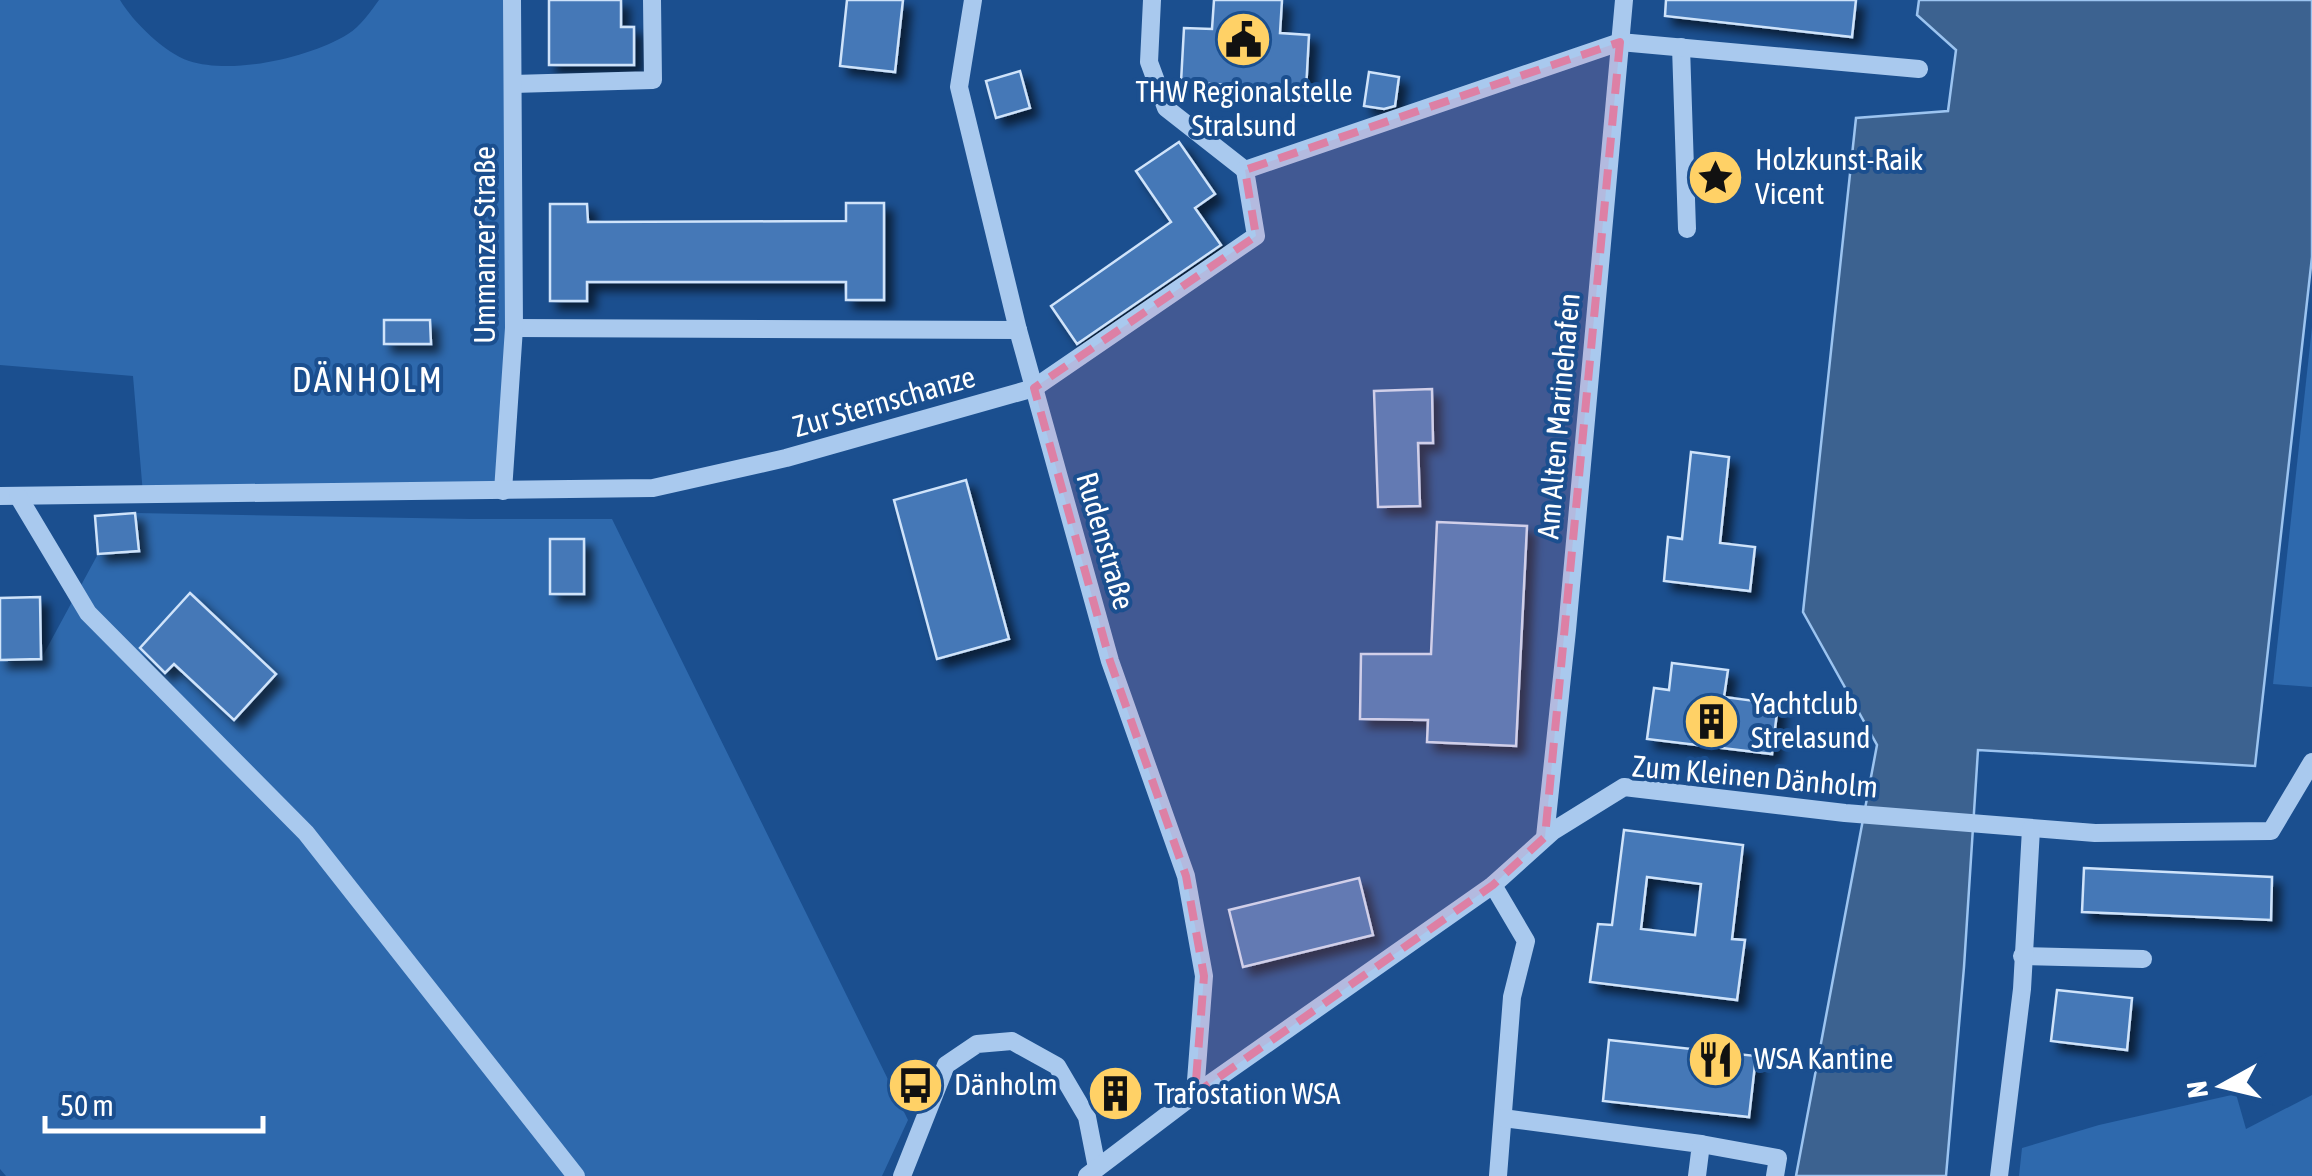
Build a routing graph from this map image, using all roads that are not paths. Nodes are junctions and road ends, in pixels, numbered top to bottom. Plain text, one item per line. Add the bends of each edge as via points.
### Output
1 (512, 0) edge
2 (652, 0) edge
3 (973, 0) edge
4 (1152, 0) edge
5 (1624, 0) edge
6 (1620, 42) junction
7 (1681, 47) junction
8 (1919, 68) dead end
9 (513, 84) junction
10 (1245, 170) junction
11 (1688, 229) dead end
12 (514, 328) junction
13 (1018, 330) junction
14 (1034, 388) junction
15 (503, 491) junction
16 (9, 496) edge
17 (2312, 762) edge
18 (2031, 828) junction
19 (1545, 836) junction
20 (1492, 885) junction
21 (2022, 956) junction
22 (2143, 958) dead end
23 (1195, 1094) junction
24 (1502, 1118) junction
25 (1701, 1144) junction
26 (1092, 1172) edge
27 (576, 1176) edge
28 (902, 1176) edge
29 (1498, 1176) edge
30 (1697, 1176) edge
31 (1775, 1176) edge
32 (1999, 1176) edge

1 - 9 street, Ummanzer Straße
2 - 9 street via 653,80
3 - 13 street, Rudenstraße via 959,87
4 - 10 street via 1149,62 1166,108
5 - 6 street, Am Alten Marinehafen
6 - 7 street
6 - 10 street
6 - 19 street, Am Alten Marinehafen
7 - 8 street
7 - 11 street
9 - 12 street, Ummanzer Straße
10 - 14 street, Zur Sternschanze via 1256,236
12 - 13 street, Zur Sternschanze
12 - 15 street, Ummanzer Straße
13 - 14 street, Rudenstraße
14 - 15 street, Zur Sternschanze via 652,488
14 - 23 street, Rudenstraße via 1110,661 1186,876 1204,976
15 - 16 street, Zur Sternschanze
16 - 27 street, Zur Sternschanze via 88,613 306,833
17 - 18 street, Zum Kleinen Dänholm via 2271,831
18 - 19 street, Zum Kleinen Dänholm via 1624,787
18 - 21 street
19 - 20 street, Zum Kleinen Dänholm
20 - 23 street, Zum Kleinen Dänholm
20 - 24 street via 1526,942 1512,998
21 - 22 street
21 - 32 street
23 - 26 street, Zum Kleinen Dänholm
24 - 25 street
24 - 29 street
25 - 30 street
25 - 31 street via 1778,1158
26 - 28 street, Zum Kleinen Dänholm via 1088,1117 1058,1066 1012,1041 977,1044 946,1065

